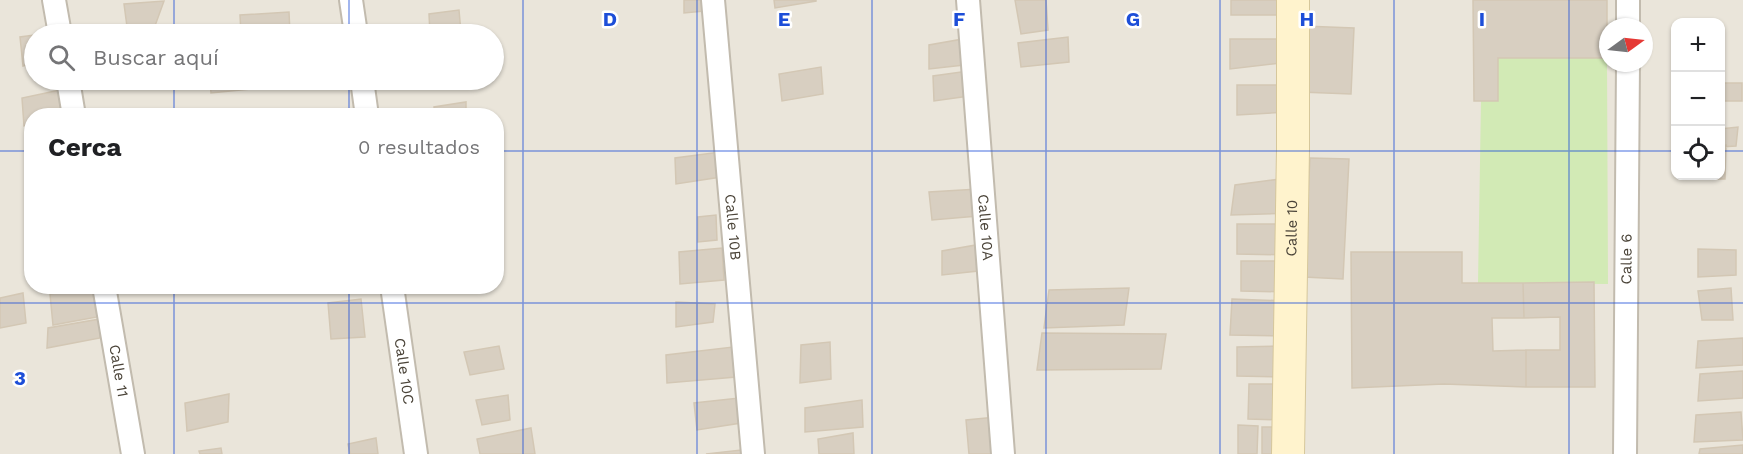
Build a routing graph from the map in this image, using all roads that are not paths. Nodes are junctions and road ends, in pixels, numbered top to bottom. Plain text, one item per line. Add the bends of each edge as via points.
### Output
1 (54, 0) edge
2 (351, 0) edge
3 (713, 0) edge
4 (969, 0) edge
5 (1293, 0) edge
6 (1628, 0) edge
7 (1628, 18) edge
8 (58, 24) edge
9 (355, 24) edge
10 (1628, 72) edge
11 (70, 90) edge
12 (363, 90) edge
13 (73, 108) edge
14 (366, 108) edge
15 (105, 294) edge
16 (393, 294) edge
17 (133, 454) edge
18 (416, 454) edge
19 (753, 454) edge
20 (1003, 454) edge
21 (1288, 454) edge
22 (1625, 454) edge

1 - 8 street
2 - 9 street
3 - 19 street, Calle 10B
4 - 20 street, Calle 10A
5 - 21 street, Calle 10
6 - 7 street
10 - 22 street, Calle 6
11 - 13 street
12 - 14 street
15 - 17 street, Calle 11
16 - 18 street, Calle 10C

